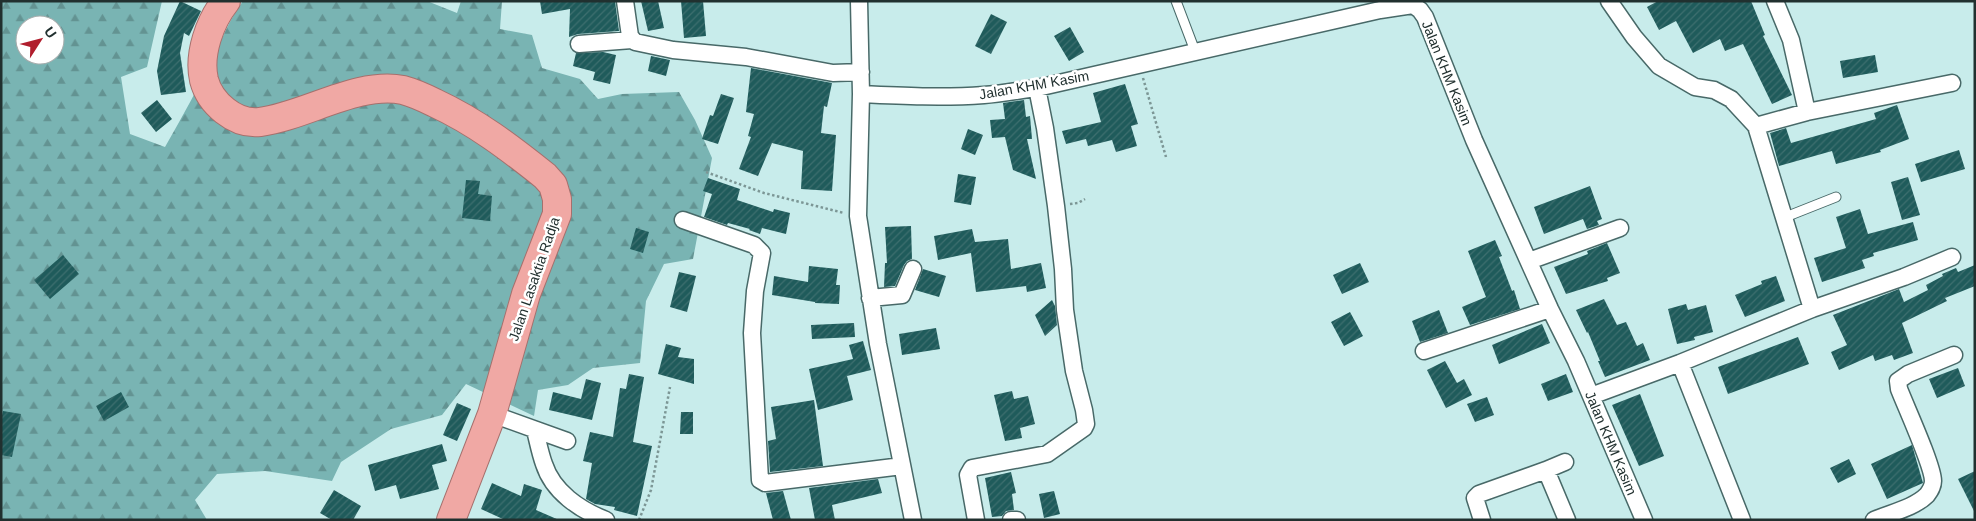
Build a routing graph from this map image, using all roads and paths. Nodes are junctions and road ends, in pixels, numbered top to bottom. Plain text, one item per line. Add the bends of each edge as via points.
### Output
1 (226, 1) edge
2 (625, 1) edge
3 (859, 1) edge
4 (1176, 1) edge
5 (1609, 1) edge
6 (1775, 1) edge
7 (1413, 3) edge
8 (632, 40) junction
9 (579, 44) dead end
10 (1194, 51) junction
11 (1139, 65) junction
12 (861, 72) junction
13 (1952, 83) dead end
14 (1037, 88) junction
15 (861, 94) junction
16 (1807, 112) junction
17 (1756, 126) junction
18 (1166, 157) dead end
19 (706, 172) dead end
20 (1836, 197) dead end
21 (858, 216) junction
22 (1783, 218) junction
23 (683, 220) dead end
24 (1620, 228) dead end
25 (1952, 257) dead end
26 (1529, 262) junction
27 (913, 269) dead end
28 (870, 298) junction
29 (1550, 309) junction
30 (1812, 309) junction
31 (1424, 351) dead end
32 (1954, 355) dead end
33 (1680, 363) junction
34 (670, 387) dead end
35 (1591, 396) junction
36 (492, 414) junction
37 (535, 430) junction
38 (566, 441) dead end
39 (1566, 462) dead end
40 (902, 466) junction
41 (1546, 470) junction
42 (451, 520) edge
43 (606, 520) edge
44 (639, 520) edge
45 (913, 520) edge
46 (976, 520) edge
47 (1011, 520) edge
48 (1017, 520) edge
49 (1482, 520) edge
50 (1566, 520) edge
51 (1644, 520) edge
52 (1742, 520) edge
53 (1874, 520) edge

1 - 36 highway, Jalan Lasaktia Radja via 211,26 203,70 214,100 231,115 259,122 349,95 381,89 403,90 456,112 488,132 553,185 557,214 526,294
2 - 8 street
3 - 12 street
4 - 10 lane
5 - 17 street via 1659,66 1695,87 1714,90 1730,99
6 - 16 street via 1790,40
7 - 10 street, Jalan KHM Kasim
7 - 26 street, Jalan KHM Kasim via 1425,16 1474,140
8 - 9 street
8 - 12 street via 673,50 746,57 832,73
10 - 11 street, Jalan KHM Kasim
11 - 14 street, Jalan KHM Kasim
11 - 18 path
12 - 15 street
13 - 16 street
14 - 15 street, Jalan KHM Kasim via 954,97
14 - 46 street via 1056,206 1065,310 1086,424 1047,454 972,468 968,475
15 - 21 street
16 - 17 street
17 - 22 street
19 - 21 path via 764,193
20 - 22 lane
21 - 28 street
22 - 30 street
23 - 40 street via 754,245 762,253 752,333 760,480 765,483
24 - 26 street
25 - 30 street
26 - 29 street, Jalan KHM Kasim
27 - 28 street via 902,295
28 - 40 street
29 - 31 street
29 - 35 street, Jalan KHM Kasim
30 - 33 street
32 - 53 street via 1898,381 1930,466 1932,488 1915,504
33 - 35 street
33 - 52 street
34 - 44 path via 651,490
35 - 51 street, Jalan KHM Kasim
36 - 37 street
36 - 42 highway, Jalan Lasaktia Radja
37 - 38 street
37 - 43 street via 544,466 552,480 567,498
39 - 41 street
40 - 45 street
41 - 49 street via 1479,494 1475,498
41 - 50 street
47 - 48 street

